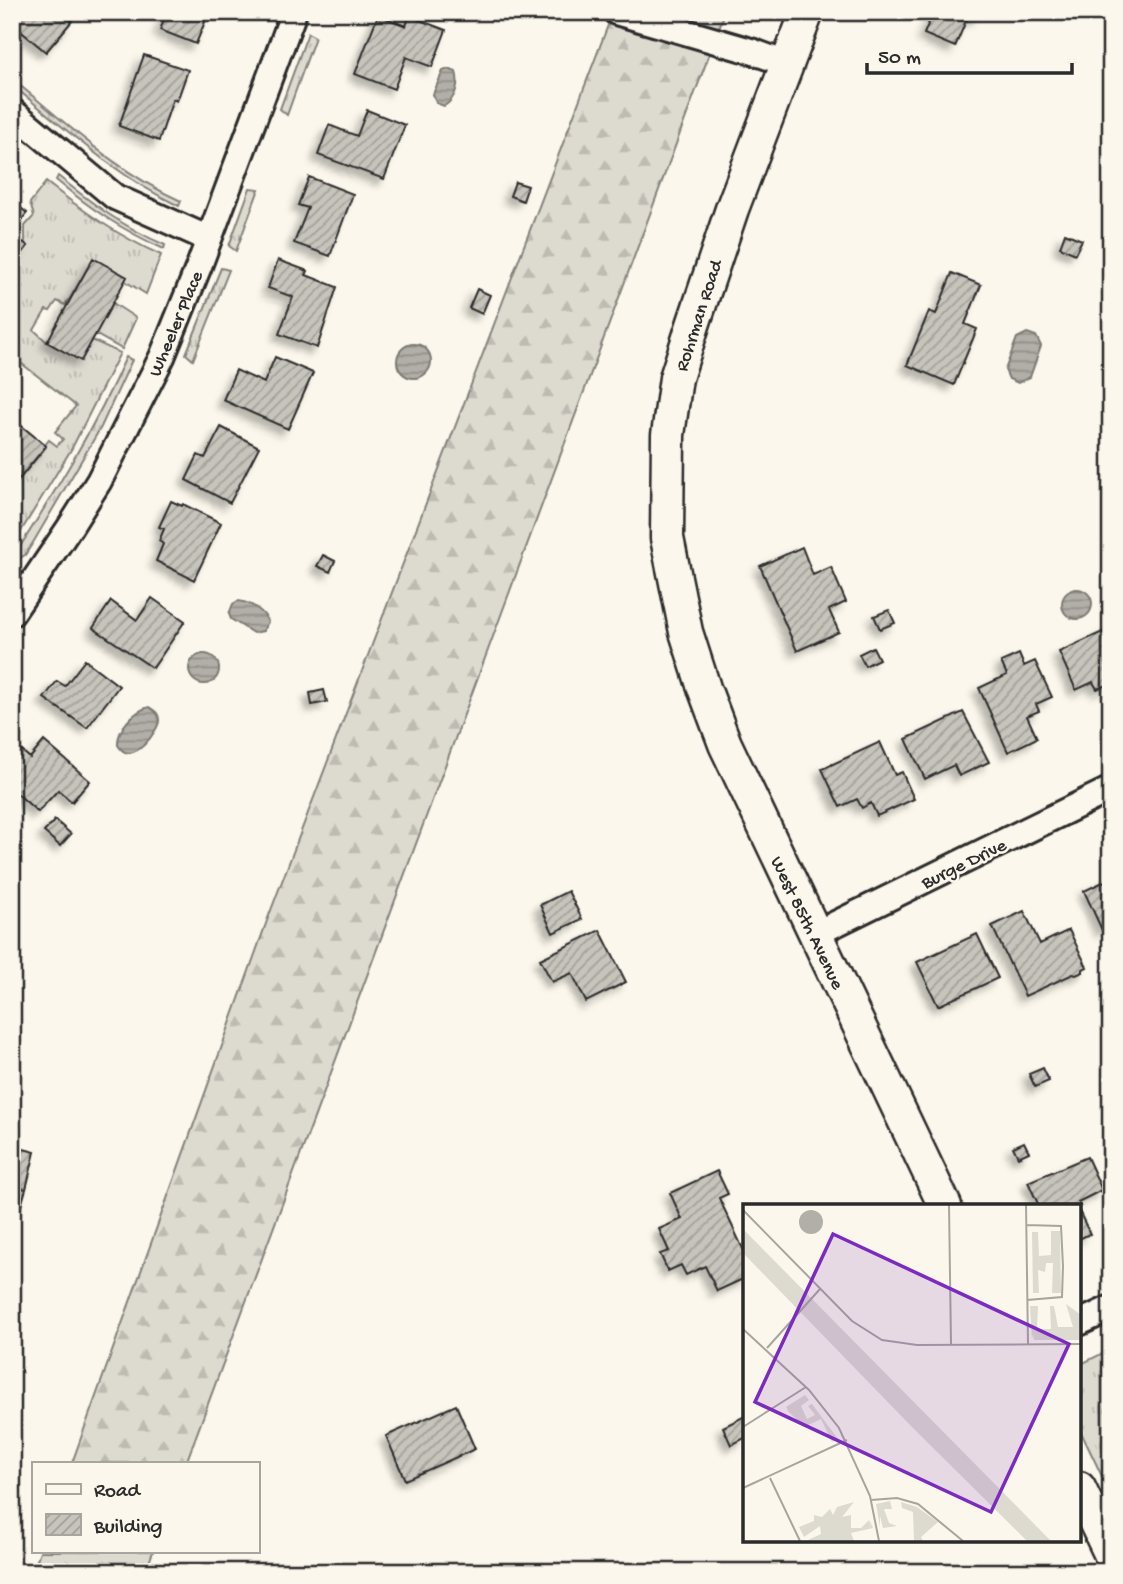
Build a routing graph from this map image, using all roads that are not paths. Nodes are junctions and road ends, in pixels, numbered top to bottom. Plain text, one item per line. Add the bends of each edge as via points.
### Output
1 (294, 12) edge
2 (616, 12) edge
3 (807, 12) edge
4 (788, 64) junction
5 (12, 111) edge
6 (209, 239) junction
7 (15, 603) edge
8 (687, 632) joint
9 (1111, 789) edge
10 (815, 934) junction
11 (944, 1204) edge
12 (1111, 1308) edge
13 (1081, 1322) edge
14 (1081, 1492) edge
15 (1111, 1555) edge

1 - 6 street, Wheeler Place
2 - 4 street
3 - 4 street, Rohrman Road
4 - 8 street, Rohrman Road via 732,209 676,378 668,435 667,538
5 - 6 street via 115,197
6 - 7 street, Wheeler Place via 162,357 99,481
8 - 10 street, West 85th Avenue via 726,744
9 - 10 street, Burge Drive
10 - 11 street, West 85th Avenue
12 - 13 street
14 - 15 street

